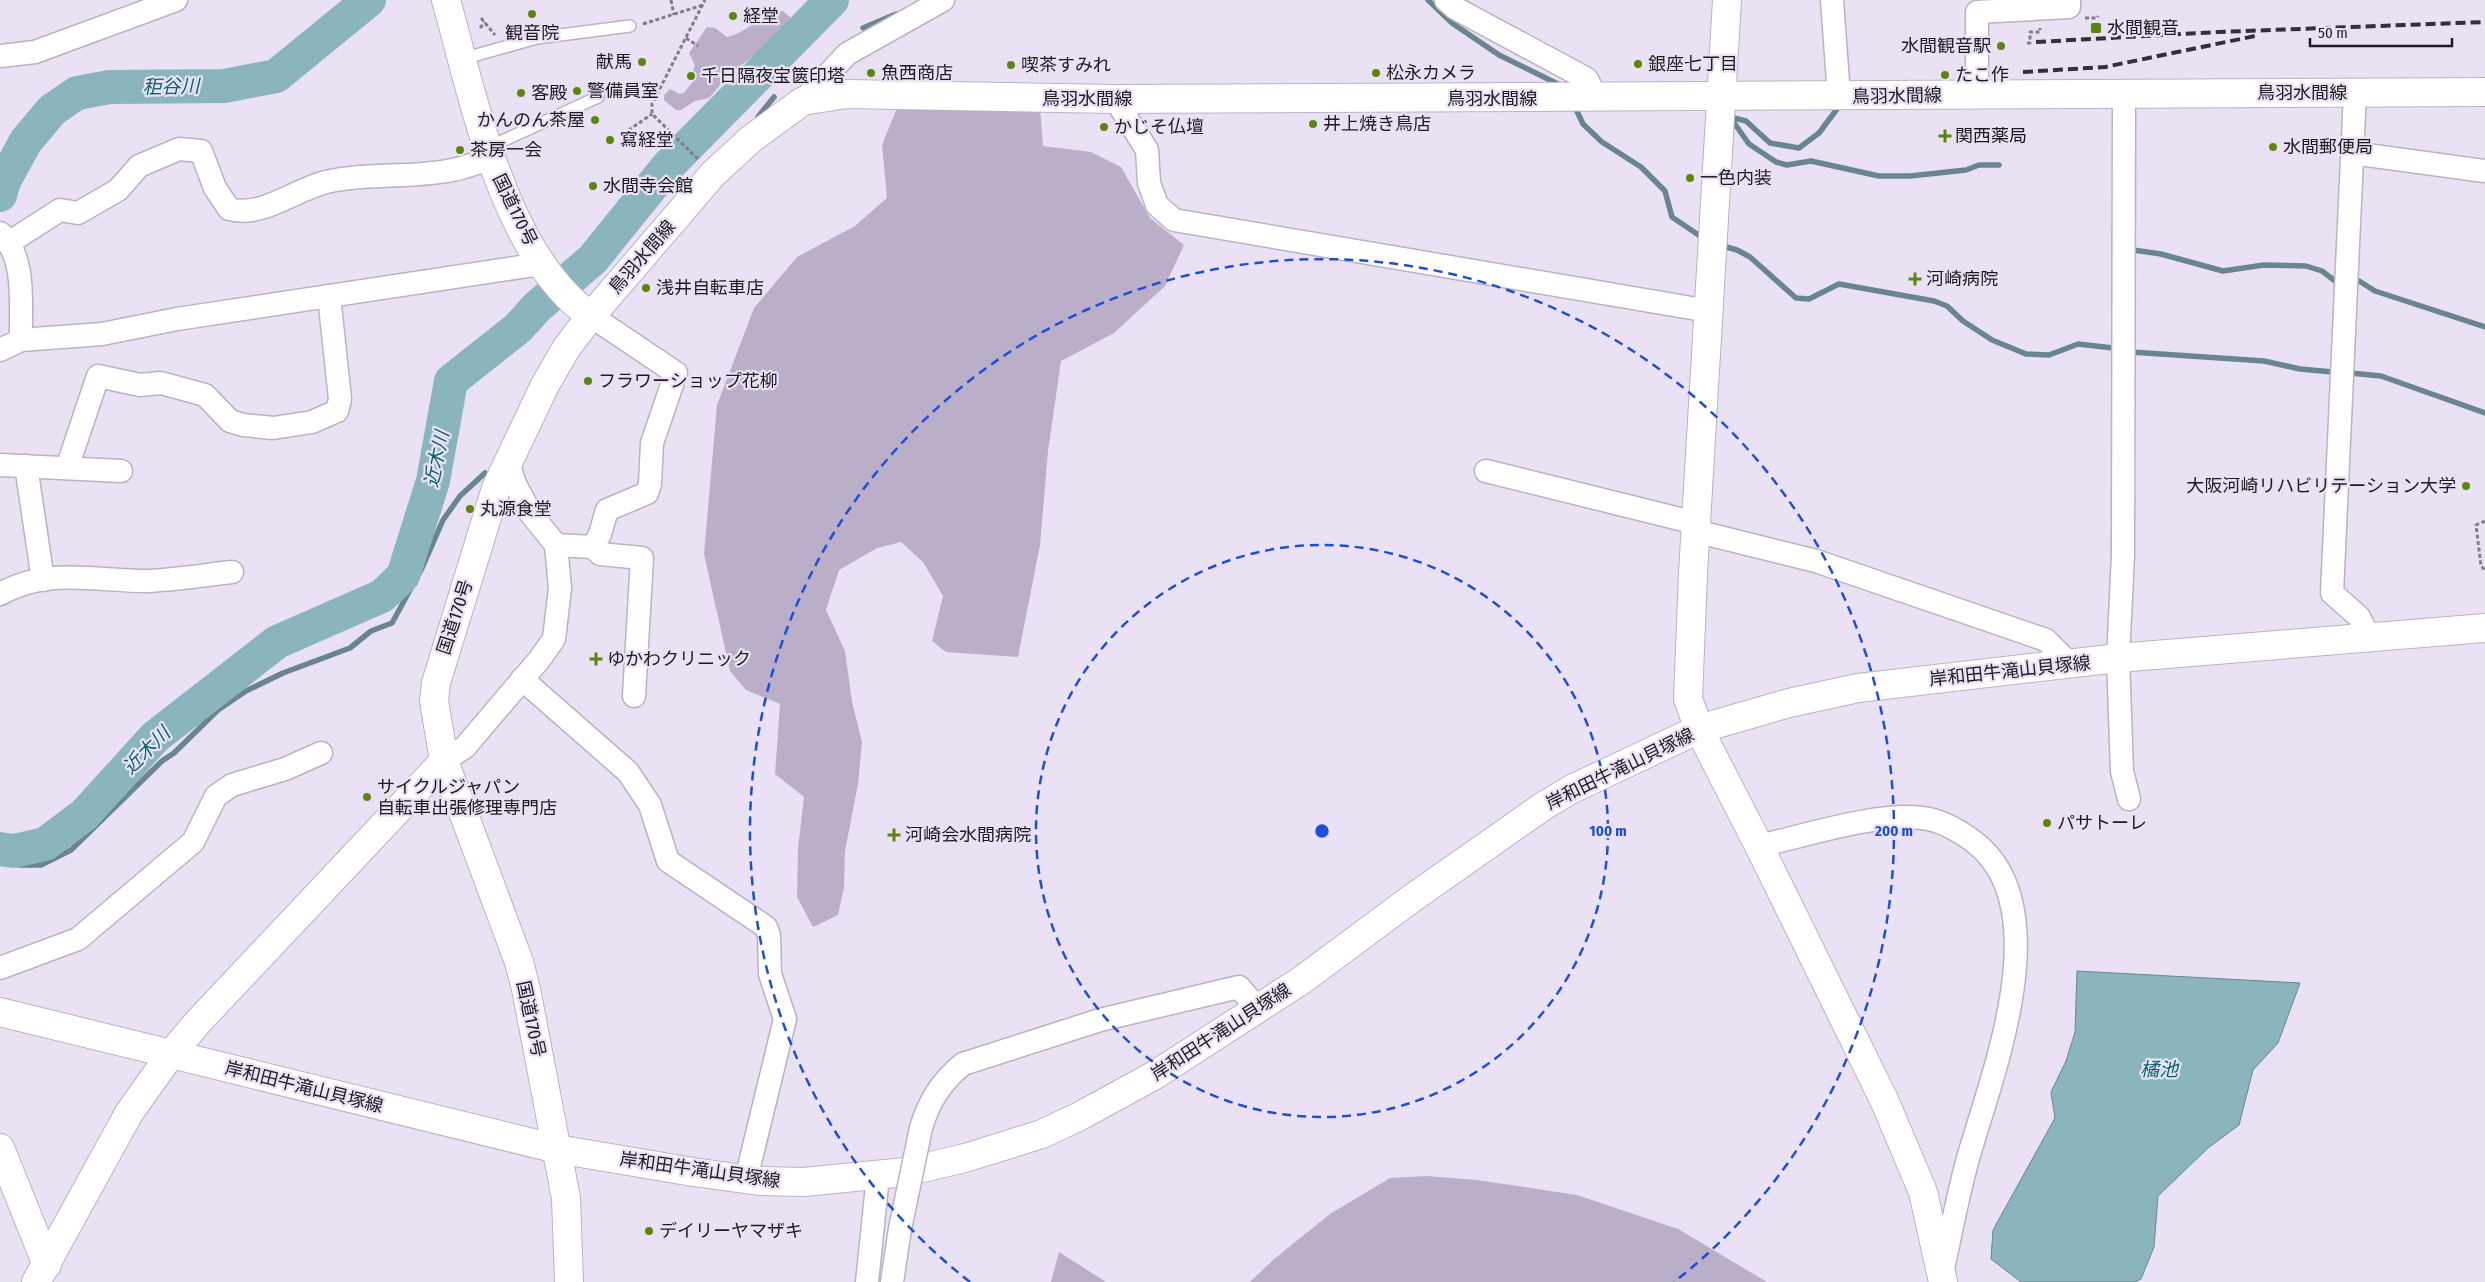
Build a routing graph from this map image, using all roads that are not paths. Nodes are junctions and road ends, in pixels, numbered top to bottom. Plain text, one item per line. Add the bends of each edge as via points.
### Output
1 (176, 0) edge
2 (446, 0) edge
3 (943, 0) edge
4 (1446, 0) edge
5 (1727, 0) edge
6 (1832, 0) edge
7 (2074, 9) edge
8 (630, 26) road end
9 (0, 56) edge
10 (462, 59) junction
11 (2485, 92) edge
12 (2124, 93) junction
13 (2355, 93) junction
14 (1977, 95) junction
15 (1839, 96) junction
16 (598, 97) dead end
17 (1723, 97) junction
18 (1596, 98) junction
19 (1115, 99) junction
20 (803, 101) junction
21 (489, 153) junction
22 (2352, 153) junction
23 (2485, 171) edge
24 (5, 237) edge
25 (544, 268) junction
26 (329, 296) junction
27 (584, 311) junction
28 (1710, 311) junction
29 (21, 340) junction
30 (0, 350) edge
31 (508, 462) junction
32 (0, 465) edge
33 (26, 466) junction
34 (67, 468) junction
35 (121, 471) dead end
36 (1486, 471) dead end
37 (1695, 527) junction
38 (556, 545) junction
39 (593, 547) junction
40 (232, 572) dead end
41 (44, 580) junction
42 (0, 594) edge
43 (2485, 628) edge
44 (2369, 638) junction
45 (2118, 658) junction
46 (2069, 663) junction
47 (522, 679) junction
48 (634, 696) dead end
49 (1699, 730) junction
50 (321, 752) dead end
51 (444, 761) junction
52 (2129, 799) dead end
53 (1759, 846) junction
54 (0, 968) edge
55 (1257, 1008) junction
56 (0, 1012) edge
57 (171, 1054) junction
58 (0, 1148) edge
59 (557, 1149) junction
60 (878, 1176) junction
61 (746, 1179) junction
62 (44, 1276) edge
63 (1942, 1279) edge
64 (569, 1282) edge
65 (867, 1282) edge
66 (892, 1282) edge

1 - 9 street via 35,52
2 - 10 main road, 国道170号
3 - 20 street via 847,54
4 - 18 street via 1455,8 1586,78
5 - 17 main road
6 - 15 street
7 - 14 street via 1977,12
8 - 10 lane via 537,38
10 - 21 main road, 国道170号
11 - 13 main road, 鳥羽水間線
12 - 13 main road, 鳥羽水間線
12 - 14 main road, 鳥羽水間線
12 - 45 street via 2123,555
13 - 22 street
14 - 15 main road, 鳥羽水間線
15 - 17 main road, 鳥羽水間線
16 - 21 lane
17 - 18 main road, 鳥羽水間線
17 - 28 main road
18 - 19 main road, 鳥羽水間線
19 - 20 main road, 鳥羽水間線 via 846,94
19 - 28 street via 1147,150 1149,183 1157,205 1174,220
20 - 27 main road, 鳥羽水間線 via 751,139 713,174
21 - 24 street via 447,171 325,182 255,210 241,212 229,209 215,188 201,151 179,149 139,166 118,190 78,213 60,210
21 - 25 main road, 国道170号 via 506,198
22 - 23 street
22 - 44 street via 2332,593 2359,616
24 - 29 street via 18,259
25 - 26 street
25 - 27 main road, 国道170号
26 - 29 street via 102,334
26 - 34 street via 340,400 337,411 312,422 283,427 243,425 230,421 206,395 161,383 140,385 98,376
27 - 31 main road, 国道170号
27 - 39 street via 676,373 652,443 650,484 646,493 607,510
28 - 37 main road
29 - 30 street
31 - 38 street via 514,484 531,514
31 - 51 main road, 国道170号 via 496,488 436,683 434,701
32 - 33 street
33 - 34 street
33 - 41 street
34 - 35 street
36 - 37 street
37 - 46 street via 1816,561 2046,640
37 - 49 main road via 1688,700
38 - 39 street
38 - 47 street via 560,588 554,639
39 - 48 street via 600,554 642,558
40 - 41 street via 147,580 102,577
41 - 42 street via 18,584
43 - 44 main road, 岸和田牛滝山貝塚線
44 - 45 main road, 岸和田牛滝山貝塚線
45 - 46 main road, 岸和田牛滝山貝塚線
45 - 52 street via 2122,770
46 - 49 main road, 岸和田牛滝山貝塚線 via 1858,688 1789,703
47 - 51 street via 465,747
47 - 61 street via 628,772 650,805 668,861 766,927 770,974 786,1019
49 - 53 main road
49 - 55 main road, 岸和田牛滝山貝塚線 via 1572,789 1542,807 1411,898 1302,980
50 - 54 street via 285,769 232,786 216,796 193,842 78,939
51 - 57 main road
51 - 59 main road, 国道170号 via 519,962
53 - 63 main road via 1884,1102 1923,1192
53 - 63 street via 1885,818 1923,818 1954,828 1984,850 2010,892 2017,953 2004,1029 1968,1157
55 - 60 main road, 岸和田牛滝山貝塚線 via 1155,1075 1042,1134 965,1158
55 - 66 street, bridge via 1239,987 1100,1020 963,1064 946,1078 927,1107 900,1229
56 - 57 main road, 岸和田牛滝山貝塚線
57 - 59 main road, 岸和田牛滝山貝塚線
57 - 62 main road via 129,1114
58 - 62 main road
59 - 61 main road, 岸和田牛滝山貝塚線
59 - 64 main road, 国道170号 via 566,1198
60 - 61 main road, 岸和田牛滝山貝塚線 via 804,1182
60 - 65 street

